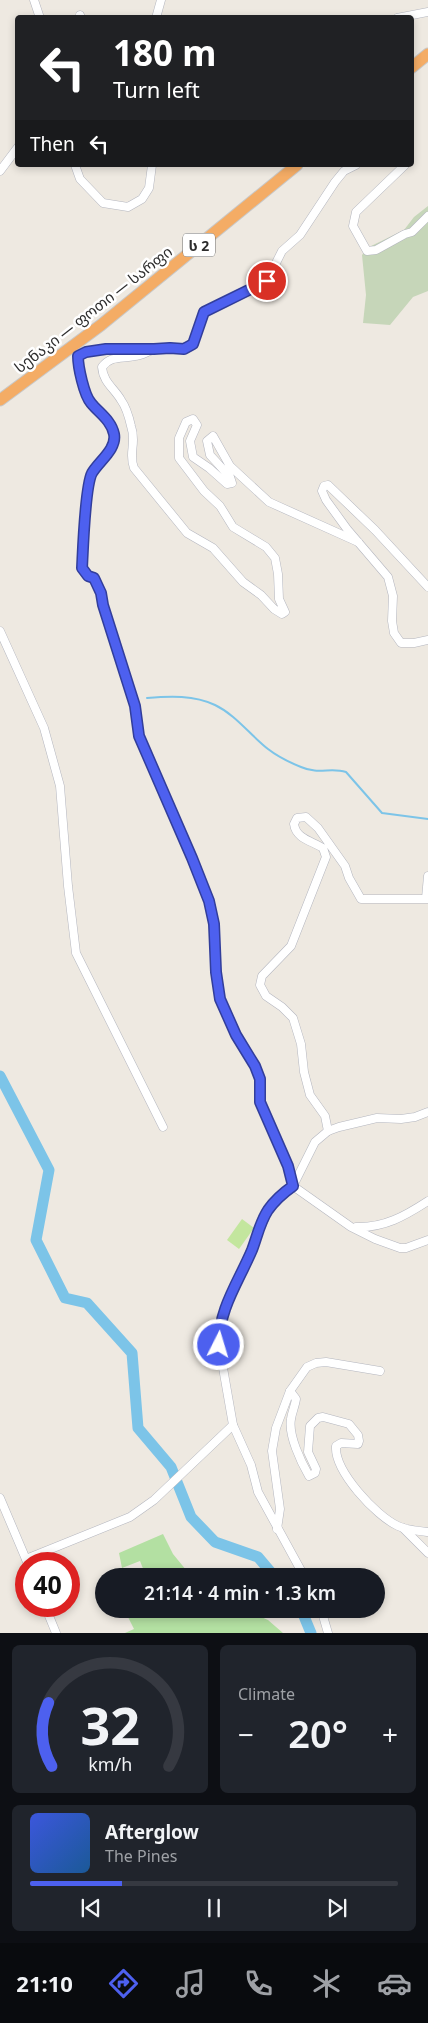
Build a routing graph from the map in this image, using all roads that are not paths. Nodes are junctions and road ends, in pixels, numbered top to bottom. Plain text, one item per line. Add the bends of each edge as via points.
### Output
1 (34, 0) edge
2 (161, 0) edge
3 (428, 12) edge
4 (39, 15) edge
5 (157, 15) edge
6 (412, 15) edge
7 (428, 54) edge
8 (414, 66) edge
9 (15, 151) edge
10 (76, 167) edge
11 (152, 167) edge
12 (295, 167) edge
13 (352, 167) edge
14 (403, 167) edge
15 (0, 171) edge
16 (428, 216) edge
17 (154, 349) junction
18 (0, 400) edge
19 (358, 542) junction
20 (428, 587) edge
21 (0, 631) edge
22 (428, 640) edge
23 (428, 876) edge
24 (427, 898) edge
25 (428, 1112) edge
26 (163, 1127) dead end
27 (328, 1131) junction
28 (293, 1186) junction
29 (428, 1201) edge
30 (351, 1227) junction
31 (428, 1240) edge
32 (380, 1371) dead end
33 (290, 1392) junction
34 (233, 1426) junction
35 (0, 1498) edge
36 (403, 1528) junction
37 (277, 1529) junction
38 (428, 1532) edge
39 (23, 1552) edge
40 (50, 1552) edge
41 (428, 1553) edge
42 (299, 1568) edge
43 (49, 1617) edge
44 (324, 1618) edge
45 (56, 1633) edge
46 (328, 1633) edge

1 - 4 street
2 - 5 street
3 - 6 street
7 - 8 highway
9 - 15 street
10 - 11 street via 80,179 103,203 128,207 142,199 148,188
12 - 18 highway, სენაკი — ფოთი — სარფი / ს 2 via 101,325
13 - 17 street via 335,182 300,235 282,251 267,281 204,312 193,344 184,349
14 - 16 street via 356,212 353,226 367,251 376,250 412,232
17 - 19 street via 137,356 113,358 102,367 102,374 121,399 131,425 135,440 131,458 134,468 187,533 213,548 243,582 278,613 285,612 279,599 275,558 266,547 233,527 220,506 179,458 179,438 186,422 193,418 196,425 190,444 196,461 227,484 232,483 210,455 206,441 213,436 230,466 269,502
17 - 28 street via 106,349 78,356 78,366 90,402 106,417 114,433 114,442 92,474 82,568 94,578 101,593 135,706 139,736 209,901 220,999 255,1066 260,1079 260,1102 288,1166
19 - 20 street via 326,500 322,490 324,486 328,485 362,517
19 - 22 street via 388,577 393,596 394,633 401,643
21 - 26 street via 44,728 60,786 76,953
23 - 24 street
24 - 27 street via 360,899 345,866 318,828 306,817 297,818 294,824 298,833 323,848 326,856 291,946 262,976 260,986 266,996 293,1018 302,1044 310,1095 325,1116
25 - 27 street via 415,1118 377,1118
27 - 28 street via 315,1142
28 - 30 street
28 - 34 street via 282,1194 263,1218 218,1331
29 - 30 street via 385,1225
30 - 31 street via 400,1248
32 - 33 street via 316,1363 307,1367
33 - 36 street via 296,1399 290,1420 294,1440 301,1462 310,1476 316,1469 308,1452 310,1426 323,1417 349,1424 360,1441 358,1444 341,1443 336,1446 341,1465 361,1496 375,1510
33 - 37 street via 276,1428 272,1451 280,1509
34 - 37 street via 251,1465 258,1492
34 - 40 street via 154,1500 130,1517
35 - 39 street
36 - 38 street
36 - 41 street
37 - 42 street
43 - 45 street
44 - 46 street

